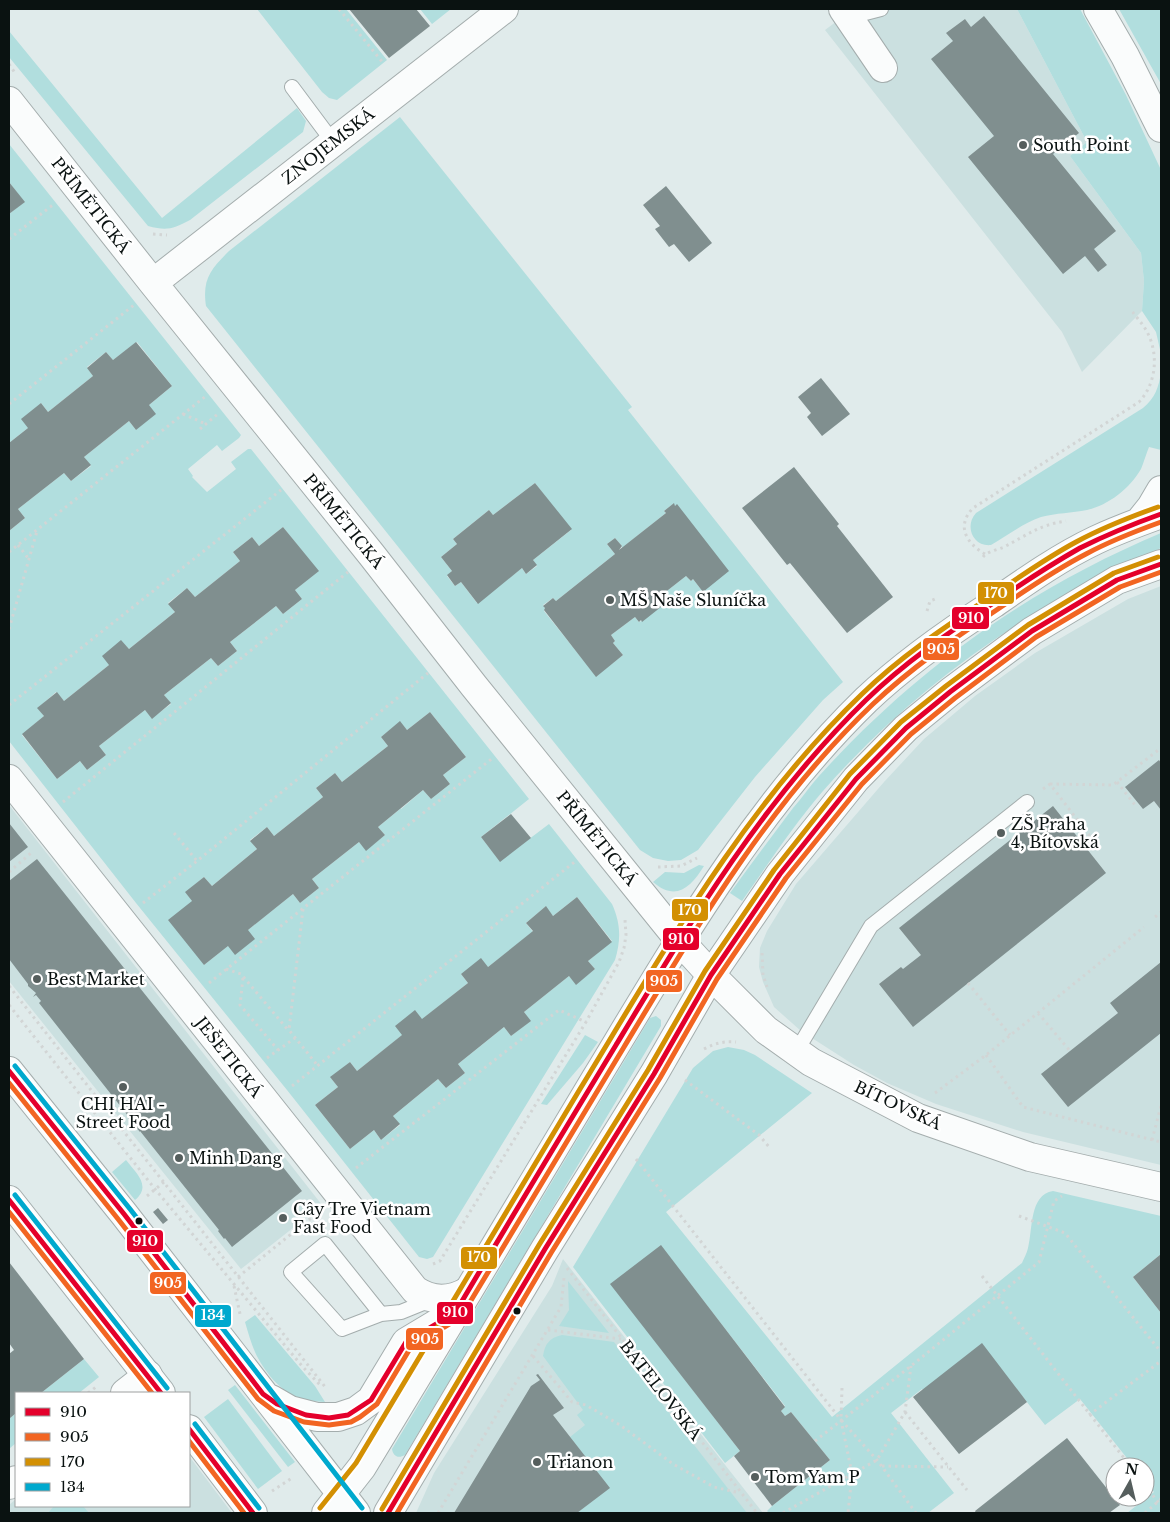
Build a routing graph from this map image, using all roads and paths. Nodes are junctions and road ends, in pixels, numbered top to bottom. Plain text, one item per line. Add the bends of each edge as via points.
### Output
1 (338, 9) edge
2 (504, 9) edge
3 (881, 9) edge
4 (1098, 9) edge
5 (846, 13) edge
6 (9, 64) edge
7 (387, 68) dead end
8 (883, 68) dead end
9 (292, 87) dead end
10 (15, 90) edge
11 (1161, 128) edge
12 (333, 142) junction
13 (59, 200) dead end
14 (151, 233) dead end
15 (173, 234) dead end
16 (9, 239) edge
17 (146, 293) junction
18 (1132, 311) dead end
19 (210, 393) dead end
20 (9, 404) edge
21 (224, 410) dead end
22 (183, 414) junction
23 (206, 424) junction
24 (200, 429) dead end
25 (286, 486) dead end
26 (1161, 490) edge
27 (1150, 518) edge
28 (37, 530) junction
29 (18, 545) junction
30 (9, 552) edge
31 (985, 554) dead end
32 (29, 559) junction
33 (1161, 564) edge
34 (353, 569) dead end
35 (9, 629) edge
36 (433, 669) dead end
37 (9, 705) edge
38 (1161, 748) edge
39 (499, 754) dead end
40 (9, 779) edge
41 (1117, 782) junction
42 (1050, 784) junction
43 (1027, 802) joint
44 (1135, 805) dead end
45 (57, 806) dead end
46 (174, 832) dead end
47 (1092, 839) dead end
48 (33, 852) dead end
49 (582, 857) dead end
50 (197, 861) junction
51 (9, 872) edge
52 (139, 906) dead end
53 (303, 908) junction
54 (1161, 912) edge
55 (624, 917) dead end
56 (1155, 917) dead end
57 (1144, 927) dead end
58 (680, 941) junction
59 (764, 946) dead end
60 (226, 969) junction
61 (710, 975) junction
62 (243, 977) junction
63 (968, 983) dead end
64 (208, 984) dead end
65 (9, 986) edge
66 (769, 991) dead end
67 (9, 1005) edge
68 (1038, 1013) junction
69 (586, 1022) junction
70 (289, 1030) junction
71 (1010, 1035) junction
72 (295, 1038) junction
73 (740, 1043) dead end
74 (278, 1050) junction
75 (700, 1051) dead end
76 (1070, 1051) dead end
77 (796, 1052) junction
78 (986, 1055) junction
79 (266, 1059) dead end
80 (318, 1066) junction
81 (9, 1071) edge
82 (678, 1076) dead end
83 (287, 1090) dead end
84 (928, 1098) dead end
85 (1161, 1106) edge
86 (1152, 1140) junction
87 (1161, 1142) edge
88 (770, 1148) dead end
89 (632, 1154) dead end
90 (164, 1182) junction
91 (1161, 1187) edge
92 (155, 1189) junction
93 (336, 1191) junction
94 (1065, 1194) dead end
95 (144, 1198) dead end
96 (9, 1200) edge
97 (1020, 1216) dead end
98 (1048, 1227) junction
99 (982, 1276) dead end
100 (238, 1277) junction
101 (998, 1295) junction
102 (443, 1298) junction
103 (381, 1314) junction
104 (548, 1330) junction
105 (621, 1339) junction
106 (1161, 1352) edge
107 (533, 1356) junction
108 (1161, 1361) edge
109 (911, 1366) junction
110 (155, 1384) edge
111 (842, 1388) dead end
112 (128, 1392) edge
113 (263, 1394) junction
114 (905, 1412) junction
115 (1089, 1415) junction
116 (841, 1420) junction
117 (190, 1430) edge
118 (815, 1441) dead end
119 (1123, 1457) edge
120 (877, 1460) junction
121 (881, 1466) junction
122 (949, 1467) junction
123 (297, 1474) dead end
124 (852, 1474) junction
125 (967, 1490) dead end
126 (270, 1492) dead end
127 (741, 1493) junction
128 (1160, 1501) edge
129 (1161, 1506) edge
130 (341, 1507) edge
131 (253, 1513) edge
132 (388, 1513) edge
133 (438, 1513) edge
134 (757, 1513) edge
135 (783, 1513) edge
136 (848, 1513) edge
137 (916, 1513) edge
138 (1145, 1513) edge

1 - 7 path
2 - 12 street, ZNOJEMSKÁ
3 - 5 lane
4 - 11 street
5 - 8 street
6 - 10 path
9 - 12 lane
10 - 17 street, PŘÍMĚTICKÁ
12 - 17 street, ZNOJEMSKÁ
13 - 16 path
14 - 15 path
17 - 20 path
17 - 58 street, PŘÍMĚTICKÁ via 371,554
18 - 31 path via 1154,350 1153,374 1146,395 973,508 964,522 964,532 977,550
19 - 22 path
21 - 23 path
22 - 23 path
22 - 28 path
23 - 24 path
25 - 37 path
26 - 27 street via 1151,507
27 - 58 street via 1094,541 1038,573 941,639 867,699 819,749 748,838
28 - 29 path
28 - 32 path
29 - 30 path
29 - 32 path
32 - 35 path
33 - 61 street via 1117,580 1032,631 906,728 856,779 780,874
34 - 45 path
36 - 50 path
38 - 41 path
39 - 53 path
40 - 93 street, JEŠETICKÁ
41 - 42 path via 1112,785
41 - 44 path
42 - 43 path
42 - 47 path
43 - 77 lane via 871,926
46 - 50 path
48 - 51 path
49 - 80 path
50 - 52 path
53 - 60 path
53 - 70 path
54 - 56 path
55 - 69 path via 626,935 619,962
57 - 68 path
58 - 61 street, BÍTOVSKÁ
58 - 102 street
59 - 66 path via 764,975
60 - 62 path
60 - 64 path
61 - 77 street, BÍTOVSKÁ via 766,1030
61 - 132 street via 654,1074 545,1249
62 - 70 path
62 - 74 path via 240,1005
63 - 71 path
65 - 90 path
67 - 92 path
68 - 71 path
68 - 76 path
69 - 93 path via 559,1010 348,1174
69 - 102 path via 440,1261 429,1264 428,1271
70 - 72 path
71 - 78 path
72 - 74 path
72 - 80 path
73 - 75 path via 723,1042
74 - 79 path
77 - 91 street, BÍTOVSKÁ via 918,1118 1030,1156
78 - 84 path
78 - 86 path via 1023,1108
80 - 83 path
81 - 113 street
82 - 88 path via 759,1135
85 - 86 path
86 - 87 path
89 - 116 path
90 - 92 path
90 - 100 path
92 - 95 path
92 - 100 path via 302,1366 329,1393
93 - 100 path via 327,1205
93 - 102 street, JEŠETICKÁ
94 - 98 path via 1054,1201
96 - 110 street
97 - 98 path
98 - 101 path via 1039,1262
98 - 106 path via 1065,1233
99 - 101 path
101 - 109 path
101 - 115 path
102 - 103 lane via 401,1312
102 - 113 street via 406,1342 371,1400 356,1412 329,1418 306,1415 277,1404
102 - 130 street
103 - 103 lane via 325,1244 292,1272 342,1329
104 - 105 path
104 - 105 path, BATELOVSKÁ via 561,1307 565,1266
104 - 107 path
105 - 127 path, BATELOVSKÁ
107 - 127 path via 572,1402 620,1425 673,1464 714,1487
107 - 133 path
108 - 115 path
109 - 114 path
109 - 116 path
110 - 112 street
111 - 116 path
113 - 130 street
114 - 120 path
114 - 122 path
115 - 119 path
116 - 118 path
116 - 120 path
116 - 124 path
117 - 131 street
120 - 121 path
120 - 124 path
121 - 122 path
121 - 137 path
122 - 125 path
123 - 126 path
124 - 135 path
124 - 136 path
127 - 134 path, BATELOVSKÁ
128 - 129 path
128 - 138 path

